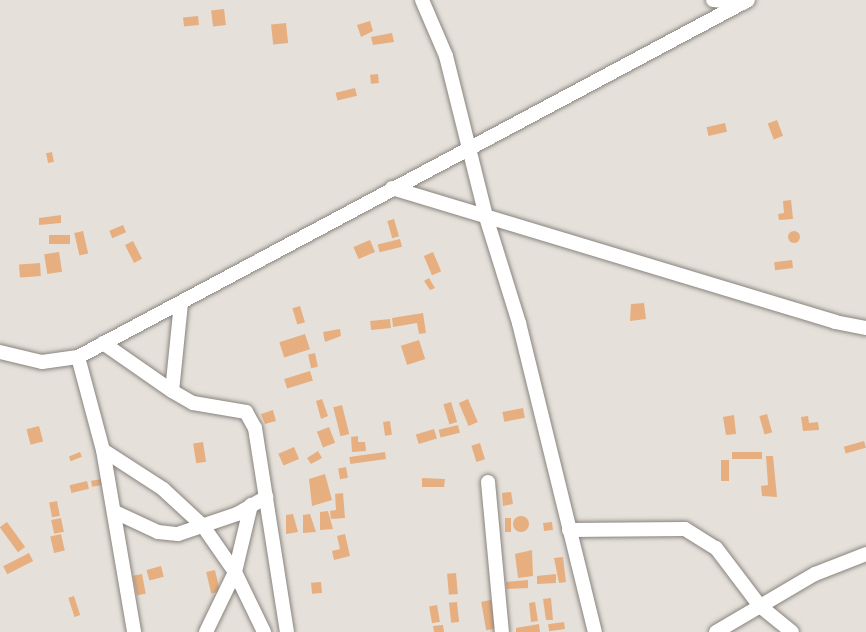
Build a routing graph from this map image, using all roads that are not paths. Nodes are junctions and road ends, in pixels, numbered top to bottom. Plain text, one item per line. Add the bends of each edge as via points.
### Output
1 (422, 0) edge
2 (712, 0) edge
3 (746, 1) edge
4 (469, 148) junction
5 (392, 188) junction
6 (486, 216) junction
7 (181, 303) junction
8 (866, 328) edge
9 (103, 343) junction
10 (0, 352) edge
11 (78, 357) junction
12 (172, 392) junction
13 (103, 450) junction
14 (488, 482) dead end
15 (266, 496) junction
16 (251, 506) junction
17 (115, 512) junction
18 (203, 526) junction
19 (569, 530) junction
20 (866, 554) edge
21 (235, 572) junction
22 (760, 606) junction
23 (134, 632) edge
24 (206, 632) edge
25 (264, 632) edge
26 (287, 632) edge
27 (502, 632) edge
28 (595, 632) edge
29 (716, 632) edge
30 (792, 632) edge

1 - 4 street via 446,57
2 - 3 street
3 - 4 street
4 - 5 street
4 - 6 street
5 - 6 street
5 - 7 street
6 - 8 street via 835,322
6 - 19 street via 519,322
7 - 9 street
7 - 12 street
9 - 11 street
9 - 12 street
10 - 11 street via 42,362
11 - 13 street
12 - 15 street via 193,403 246,412 255,428
13 - 17 street
13 - 18 street via 163,489
14 - 27 street
15 - 16 street
15 - 26 street
16 - 18 street
16 - 21 street
17 - 18 street via 158,532 178,534
17 - 23 street
18 - 21 street
19 - 22 street via 685,529 716,548
19 - 28 street
20 - 22 street via 815,574
21 - 24 street
21 - 25 street
22 - 29 street
22 - 30 street

